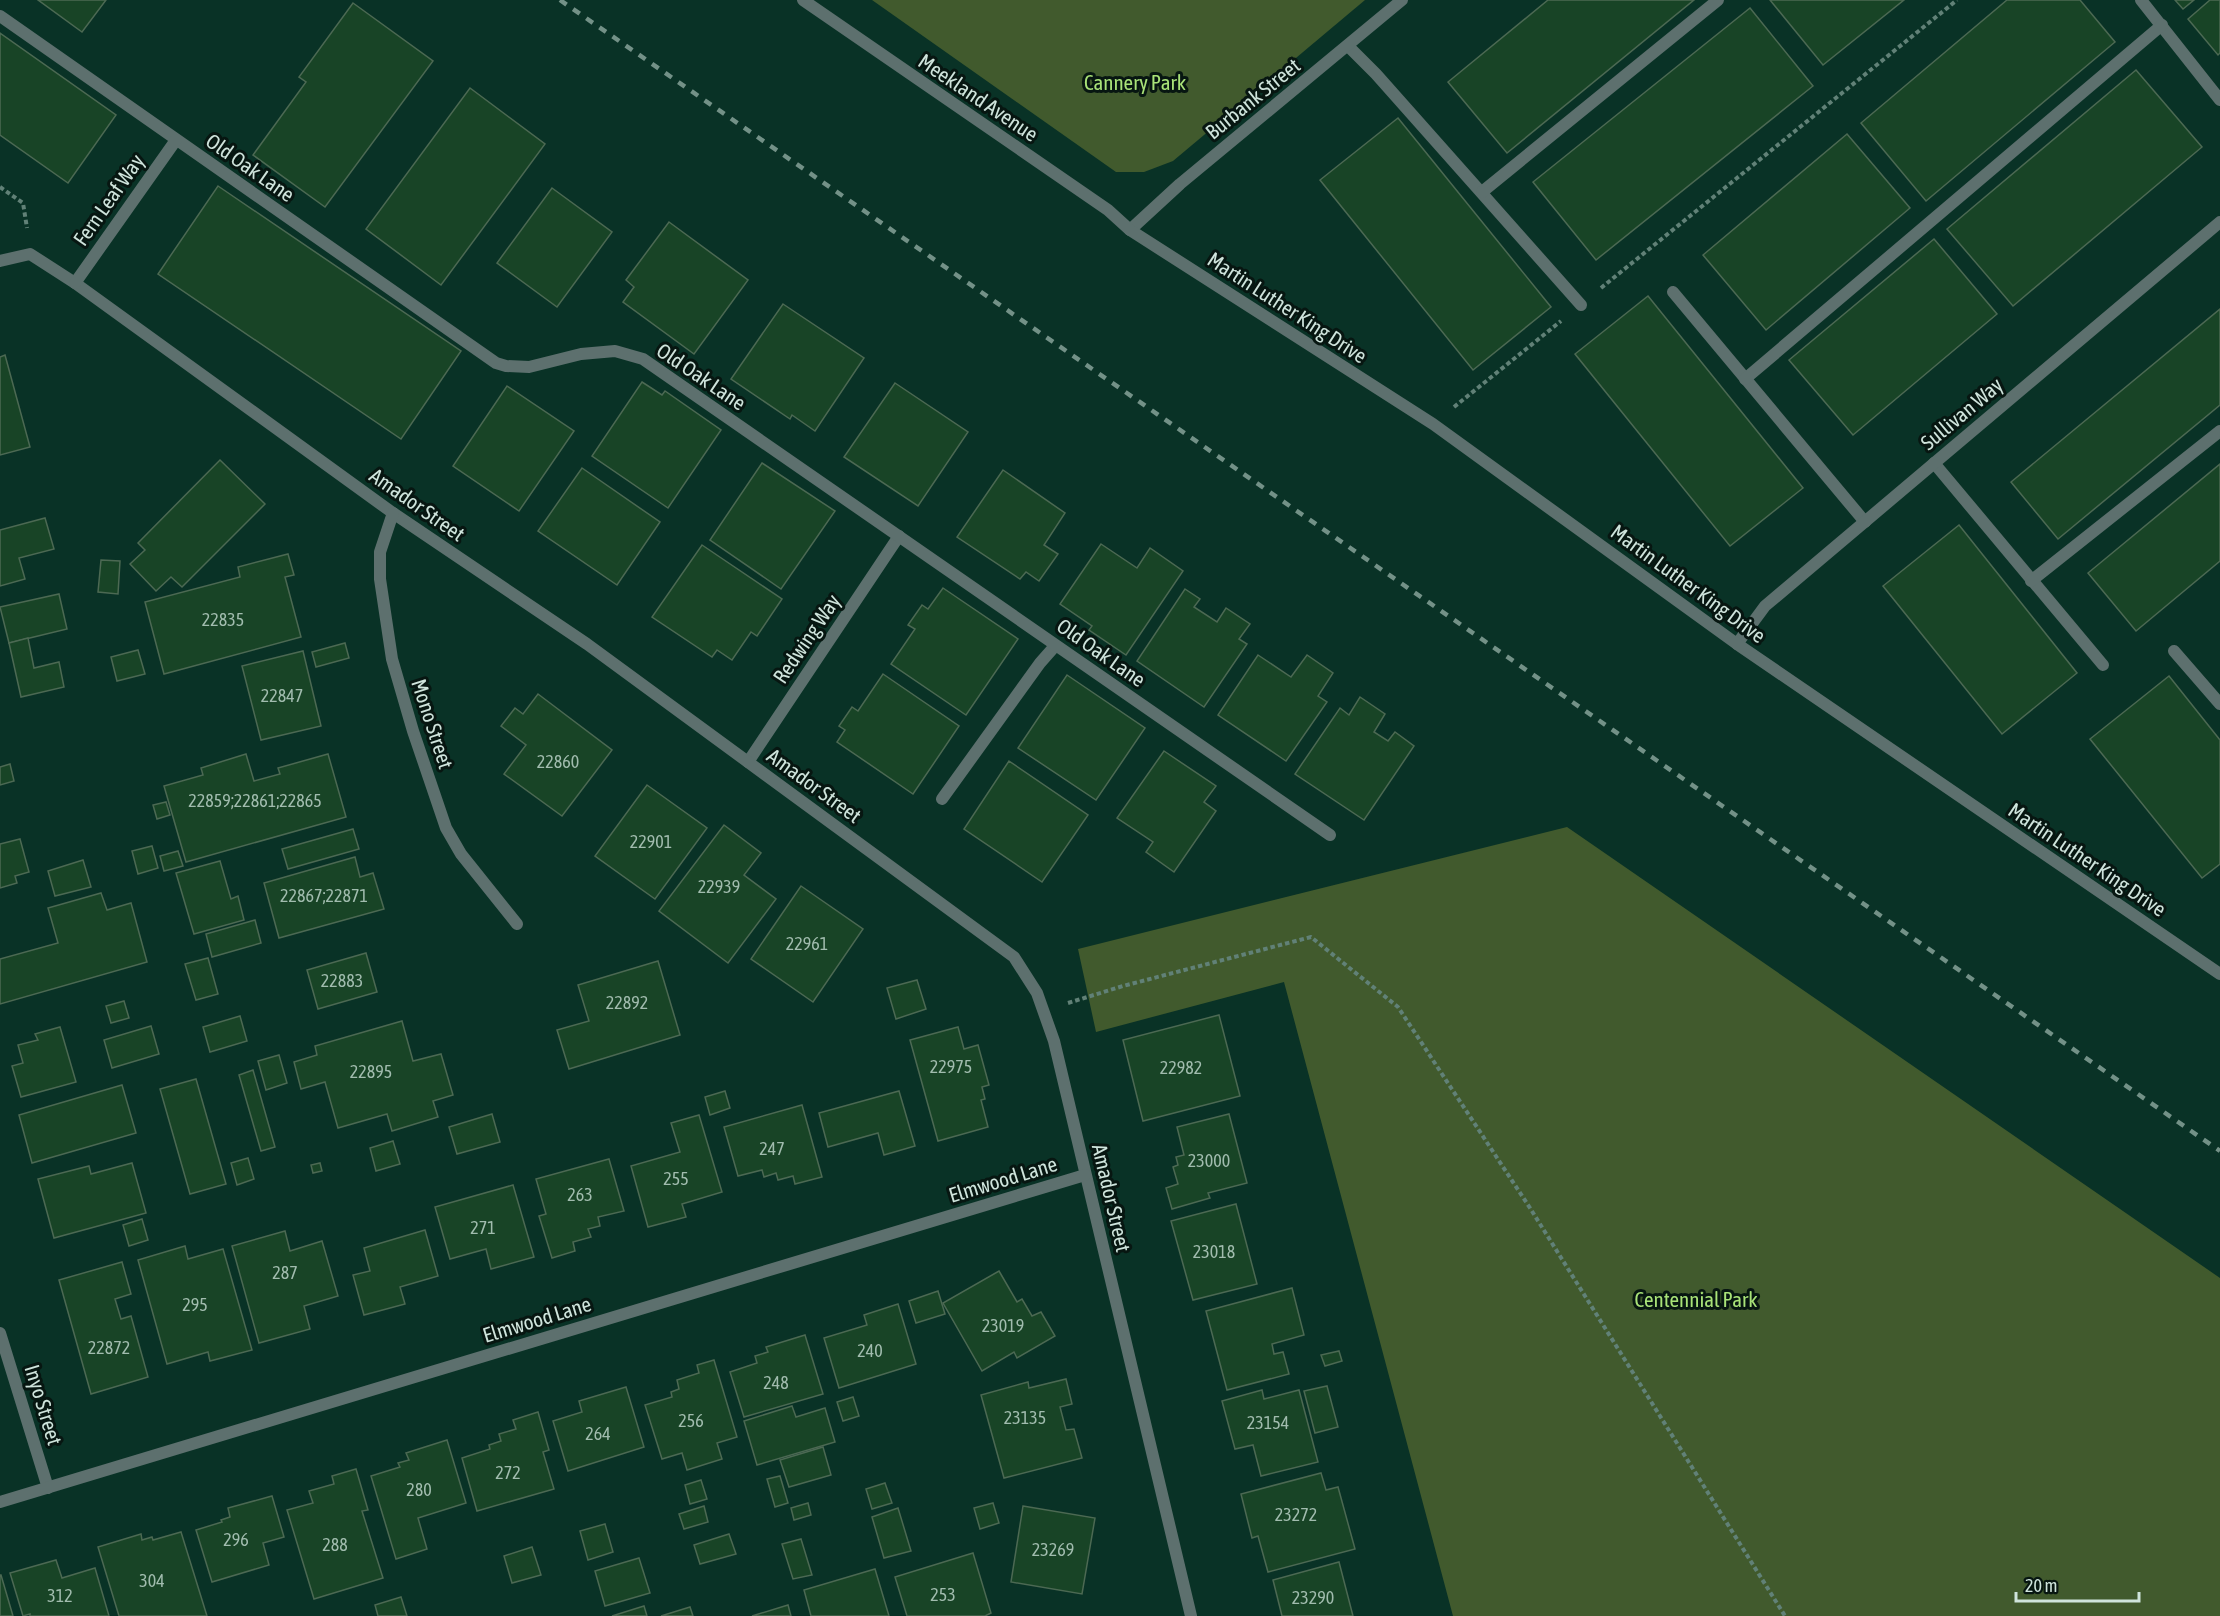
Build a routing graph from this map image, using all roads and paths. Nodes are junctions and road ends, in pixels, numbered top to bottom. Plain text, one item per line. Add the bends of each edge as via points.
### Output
1 (803, 0) edge
2 (1402, 0) edge
3 (1718, 0) edge
4 (1957, 0) edge
5 (2141, 0) edge
6 (0, 16) edge
7 (2162, 25) junction
8 (1348, 46) junction
9 (2220, 100) edge
10 (176, 140) junction
11 (0, 187) edge
12 (1482, 192) junction
13 (2220, 222) edge
14 (1130, 230) junction
15 (30, 254) junction
16 (0, 261) edge
17 (75, 283) junction
18 (1673, 292) dead end
19 (1581, 305) junction
20 (1745, 379) junction
21 (1432, 424) junction
22 (2220, 431) edge
23 (1934, 463) junction
24 (393, 513) junction
25 (1865, 522) junction
26 (899, 536) junction
27 (2031, 582) junction
28 (1737, 644) junction
29 (1055, 646) junction
30 (2174, 651) dead end
31 (2103, 665) dead end
32 (2220, 704) edge
33 (748, 762) junction
34 (942, 799) dead end
35 (1330, 835) dead end
36 (517, 924) dead end
37 (2218, 969) edge
38 (1093, 995) dead end
39 (1085, 1176) junction
40 (0, 1333) edge
41 (48, 1488) junction
42 (0, 1502) edge
43 (1191, 1616) edge
44 (1785, 1616) edge

1 - 14 street, Meekland Avenue via 1108,210
2 - 8 street, Burbank Street
3 - 12 street
4 - 19 path
5 - 7 street
6 - 10 street, Old Oak Lane
7 - 9 street
7 - 20 street
8 - 12 street
8 - 14 street, Burbank Street
10 - 17 street, Fern Leaf Way
10 - 26 street, Old Oak Lane via 496,363 530,367 581,354 615,351 643,359
11 - 15 path via 23,203
12 - 19 street
13 - 23 street, Sullivan Way
14 - 21 street, Martin Luther King Drive
15 - 16 street
15 - 17 street, Amador Street
17 - 24 street, Amador Street
18 - 20 street
19 - 21 path
20 - 25 street
21 - 28 street, Martin Luther King Drive
22 - 27 street
23 - 25 street, Sullivan Way
23 - 27 street
24 - 33 street, Amador Street via 587,644
24 - 36 street, Mono Street via 380,552 380,579 392,659 413,730 446,828 461,854
25 - 28 street, Sullivan Way via 1766,606
26 - 29 street, Old Oak Lane
26 - 33 street, Redwing Way
27 - 31 street
28 - 37 street, Martin Luther King Drive
29 - 34 street
29 - 35 street, Old Oak Lane
30 - 32 street
33 - 39 street, Amador Street via 1014,957 1037,993 1054,1041
38 - 44 path via 1311,937 1398,1007 1530,1208
39 - 41 street, Elmwood Lane
39 - 43 street, Amador Street
40 - 41 street, Inyo Street
41 - 42 street, Elmwood Lane

